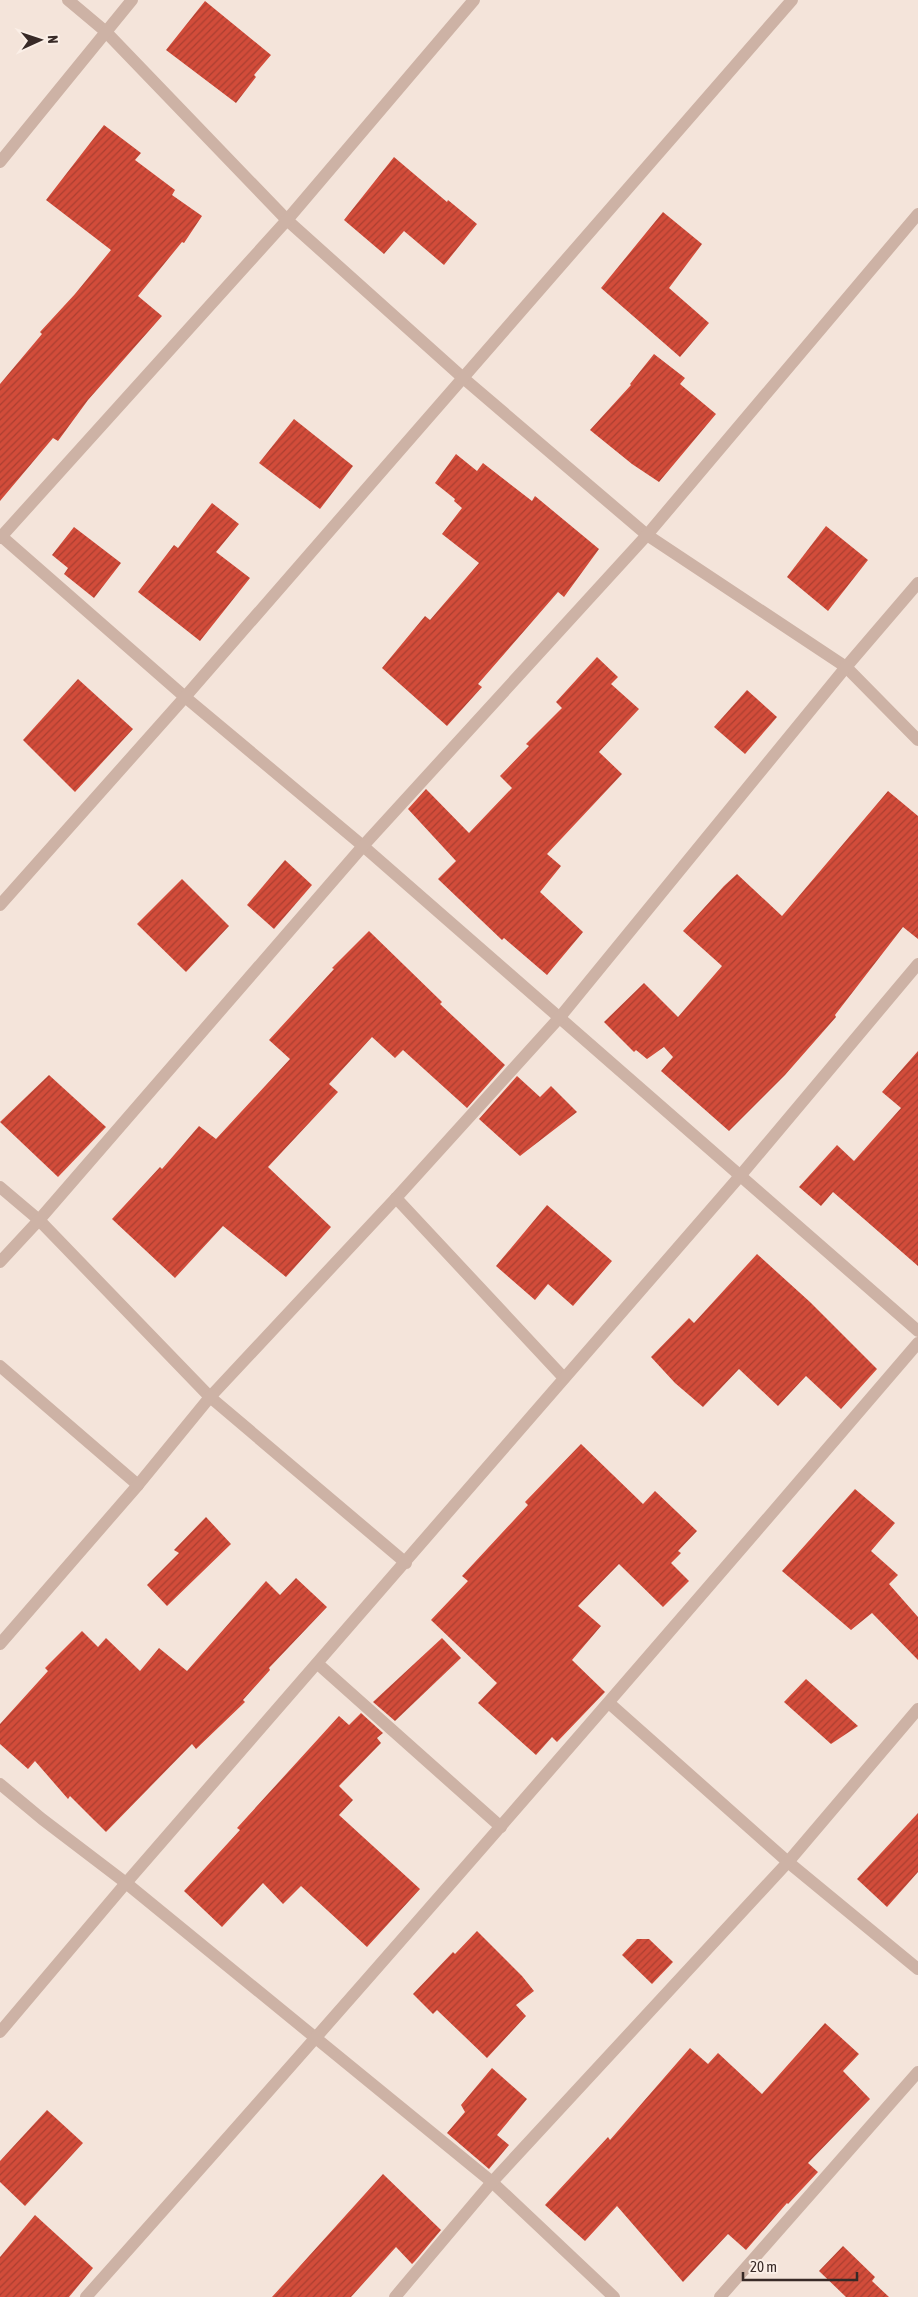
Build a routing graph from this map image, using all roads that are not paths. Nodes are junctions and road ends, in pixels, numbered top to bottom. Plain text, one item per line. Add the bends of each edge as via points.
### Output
1 (68, 0) edge
2 (132, 0) edge
3 (474, 0) edge
4 (792, 0) edge
5 (105, 31) junction
6 (0, 162) edge
7 (918, 214) edge
8 (287, 220) junction
9 (462, 377) junction
10 (648, 535) junction
11 (0, 537) edge
12 (918, 583) edge
13 (846, 667) junction
14 (186, 697) junction
15 (918, 740) edge
16 (363, 846) junction
17 (0, 905) edge
18 (918, 964) edge
19 (560, 1017) junction
20 (740, 1176) junction
21 (0, 1187) edge
22 (396, 1198) junction
23 (39, 1220) junction
24 (0, 1262) edge
25 (918, 1331) edge
26 (918, 1344) edge
27 (0, 1366) edge
28 (564, 1378) junction
29 (210, 1397) junction
30 (138, 1485) junction
31 (406, 1563) junction
32 (0, 1644) edge
33 (318, 1664) junction
34 (609, 1703) junction
35 (918, 1709) edge
36 (0, 1784) edge
37 (501, 1827) junction
38 (788, 1862) junction
39 (126, 1883) junction
40 (918, 1969) edge
41 (0, 2032) edge
42 (317, 2039) junction
43 (918, 2072) edge
44 (492, 2182) junction
45 (86, 2297) edge
46 (395, 2297) edge
47 (614, 2297) edge
48 (720, 2297) edge

1 - 5 street
2 - 5 street
3 - 8 street
4 - 9 street
5 - 6 street
5 - 8 street
7 - 10 street
8 - 9 street
8 - 11 street
9 - 10 street
9 - 14 street
10 - 13 street
10 - 16 street
11 - 14 street
12 - 13 street
13 - 15 street
13 - 19 street
14 - 16 street
14 - 17 street
16 - 19 street
16 - 23 street
18 - 20 street
19 - 20 street
19 - 22 street
20 - 25 street
20 - 28 street
21 - 23 street
22 - 28 street
22 - 29 street
23 - 24 street
23 - 29 street
26 - 34 street
27 - 30 street
28 - 31 street
29 - 30 street
29 - 31 street
30 - 32 street
31 - 33 street
33 - 37 street
33 - 39 street
34 - 37 street
34 - 38 street
35 - 38 street
36 - 39 street
37 - 42 street
38 - 40 street
38 - 44 street
39 - 41 street
39 - 42 street
42 - 44 street
42 - 45 street
43 - 48 street
44 - 46 street
44 - 47 street

